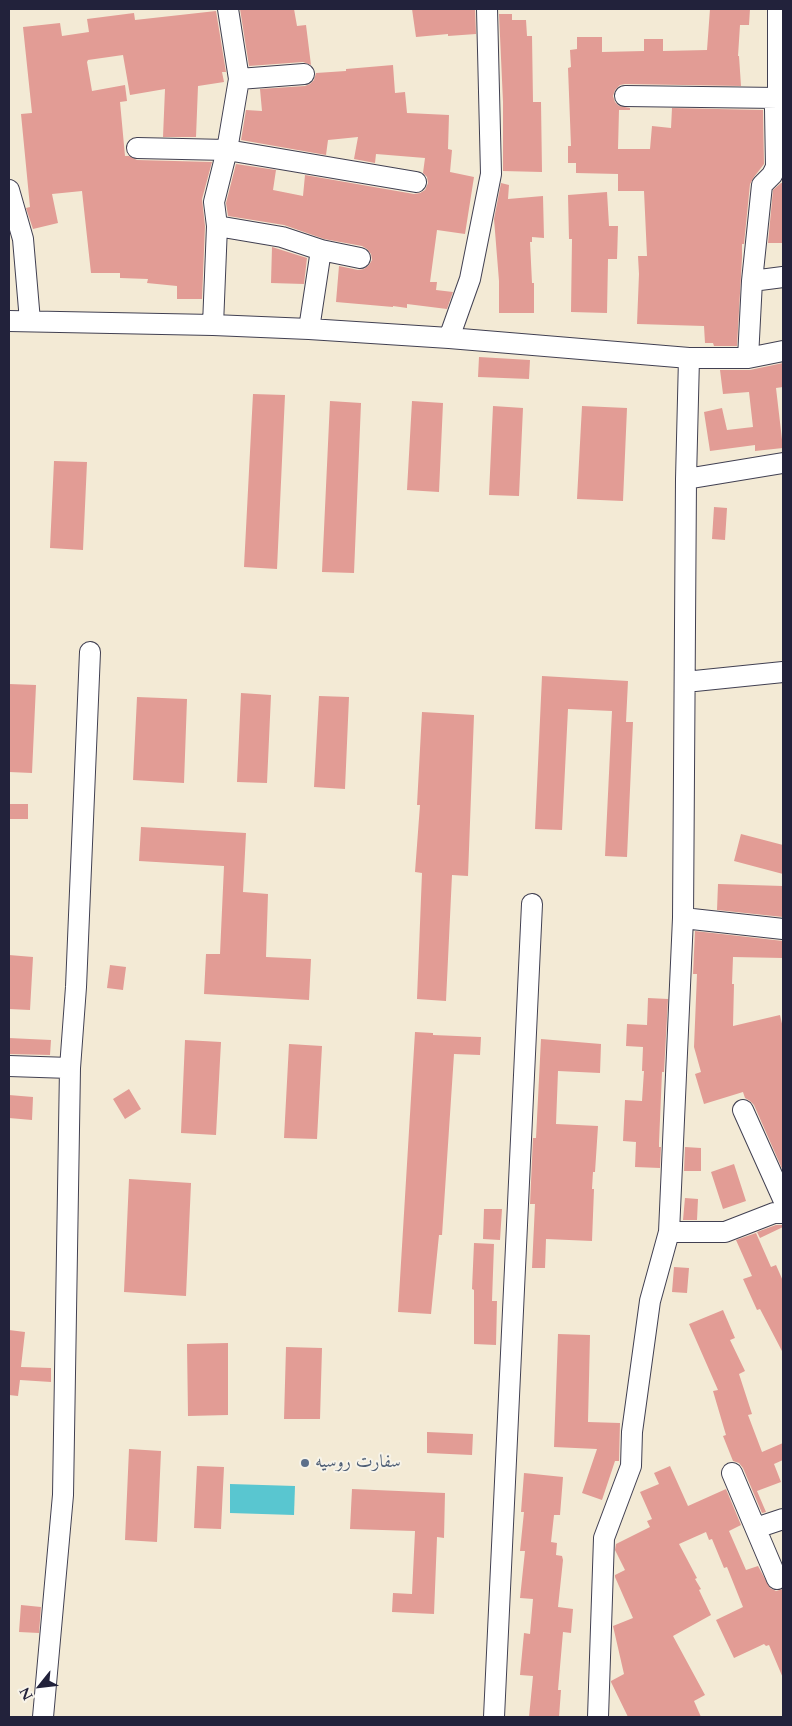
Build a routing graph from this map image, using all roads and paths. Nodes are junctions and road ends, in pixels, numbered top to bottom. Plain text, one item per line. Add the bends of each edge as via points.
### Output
1 (228, 9) edge
2 (487, 9) edge
3 (778, 9) edge
4 (304, 74) dead end
5 (240, 79) junction
6 (626, 96) dead end
7 (778, 98) junction
8 (137, 148) dead end
9 (227, 150) junction
10 (416, 182) dead end
11 (9, 190) edge
12 (217, 226) junction
13 (321, 250) junction
14 (360, 258) dead end
15 (783, 277) edge
16 (752, 281) junction
17 (9, 321) edge
18 (30, 321) junction
19 (213, 325) junction
20 (309, 329) junction
21 (449, 338) junction
22 (783, 351) edge
23 (689, 358) junction
24 (748, 358) junction
25 (783, 463) edge
26 (686, 479) junction
27 (90, 652) dead end
28 (783, 672) edge
29 (686, 682) junction
30 (532, 904) dead end
31 (683, 918) junction
32 (783, 929) edge
33 (9, 1066) edge
34 (70, 1068) junction
35 (743, 1110) dead end
36 (783, 1199) edge
37 (783, 1213) edge
38 (669, 1232) junction
39 (732, 1473) dead end
40 (783, 1519) edge
41 (756, 1528) junction
42 (777, 1580) dead end
43 (43, 1717) edge
44 (494, 1717) edge
45 (598, 1717) edge

1 - 5 street
2 - 21 street via 491,174 470,279
3 - 7 street
4 - 5 street
5 - 9 street
6 - 7 street
7 - 16 street via 775,109 776,167 762,185
8 - 9 street
9 - 10 street
9 - 12 street via 214,202
11 - 18 street via 23,239
12 - 13 street via 282,236
12 - 19 street
13 - 14 street
13 - 20 street
15 - 16 street
16 - 24 street
17 - 18 street
18 - 19 street
19 - 20 street
20 - 21 street
21 - 23 street
22 - 24 street
23 - 24 street
23 - 26 street
25 - 26 street
26 - 29 street
27 - 34 street
28 - 29 street
29 - 31 street
30 - 44 street
31 - 32 street
31 - 38 street
33 - 34 street
34 - 43 street via 63,1495
35 - 36 street
37 - 38 street via 774,1212 726,1232
38 - 45 street via 650,1301 632,1432 631,1466 604,1538
39 - 41 street
40 - 41 street
41 - 42 street

